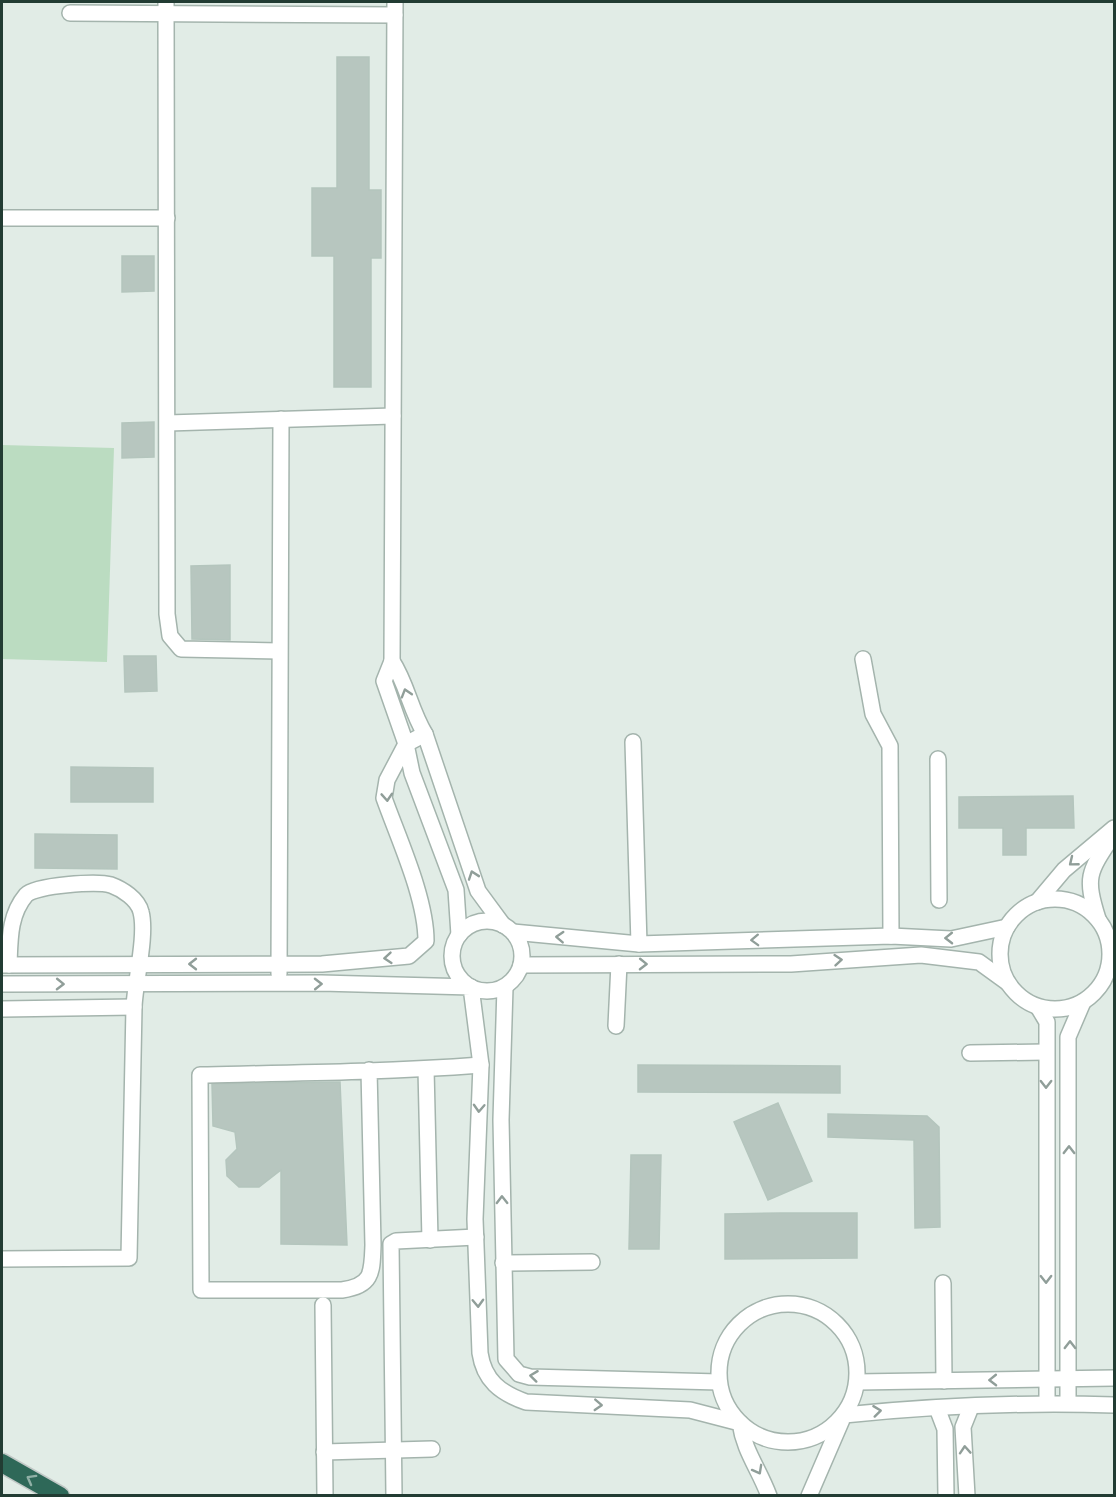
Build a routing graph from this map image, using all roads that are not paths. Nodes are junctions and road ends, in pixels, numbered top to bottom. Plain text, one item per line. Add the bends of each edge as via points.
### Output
1 (166, 8) edge
2 (395, 8) edge
3 (70, 13) dead end
4 (2, 218) edge
5 (167, 218) junction
6 (393, 416) junction
7 (280, 419) junction
8 (168, 423) junction
9 (279, 651) junction
10 (863, 659) dead end
11 (392, 661) junction
12 (425, 734) junction
13 (633, 742) dead end
14 (406, 744) junction
15 (938, 759) dead end
16 (1114, 828) edge
17 (1114, 834) edge
18 (939, 900) dead end
19 (1037, 902) junction
20 (1104, 922) edge
21 (1006, 927) junction
22 (508, 928) junction
23 (459, 935) junction
24 (891, 936) junction
25 (639, 944) junction
26 (279, 964) junction
27 (619, 964) junction
28 (5, 965) edge
29 (140, 965) junction
30 (521, 965) junction
31 (1109, 980) edge
32 (1008, 983) junction
33 (2, 984) edge
34 (279, 985) junction
35 (135, 986) junction
36 (471, 987) junction
37 (505, 987) junction
38 (1083, 1002) junction
39 (134, 1007) junction
40 (1038, 1007) junction
41 (2, 1009) edge
42 (616, 1026) dead end
43 (1046, 1052) junction
44 (970, 1053) dead end
45 (481, 1065) junction
46 (426, 1069) junction
47 (369, 1070) junction
48 (476, 1238) junction
49 (430, 1240) junction
50 (2, 1259) edge
51 (592, 1262) dead end
52 (503, 1263) junction
53 (943, 1283) dead end
54 (323, 1305) dead end
55 (1070, 1378) junction
56 (1114, 1378) edge
57 (1047, 1379) junction
58 (944, 1381) junction
59 (719, 1382) junction
60 (857, 1382) junction
61 (1047, 1403) junction
62 (1068, 1404) junction
63 (1114, 1405) edge
64 (972, 1407) junction
65 (937, 1408) junction
66 (843, 1415) junction
67 (740, 1423) junction
68 (432, 1449) dead end
69 (393, 1450) junction
70 (324, 1452) junction
71 (2, 1463) edge
72 (60, 1496) edge
73 (325, 1496) edge
74 (394, 1496) edge
75 (769, 1496) edge
76 (809, 1496) edge
77 (946, 1496) edge
78 (967, 1496) edge

1 - 2 street
1 - 3 street
1 - 5 street
2 - 6 street
4 - 5 street
5 - 8 street
6 - 7 street
6 - 11 street
7 - 8 street
7 - 9 street
8 - 9 street via 170,636 181,649
9 - 26 street
10 - 24 street via 873,714 890,746
12 -> 11 street via 412,713
11 - 14 street via 384,681
12 - 14 street
22 -> 12 street via 478,891
13 - 25 street
14 - 23 street via 412,773 456,890
14 -> 26 street via 387,780 384,798 422,907 426,941 409,956
15 - 18 street
16 -> 19 street via 1064,870
17 - 20 street via 1090,875 1091,896
19 - 20 street via 1062,899 1077,903
19 - 21 street via 1016,914
20 - 31 street via 1111,951
21 -> 24 street via 951,939
21 - 32 street via 999,955
22 - 23 street via 479,922
25 -> 22 street
22 - 30 street via 522,953
23 - 36 street via 452,958 455,970
24 -> 25 street
26 -> 29 street
26 - 34 street
27 - 30 street
27 -> 32 street via 791,964 921,955 979,962
27 - 42 street
28 - 29 street
28 - 29 street via 16,910 28,894 41,887 109,885 130,895 141,911
29 - 35 street
30 - 37 street
31 - 38 street
32 - 40 street
33 -> 35 street
34 - 35 street
34 -> 36 street
35 - 39 street
36 - 37 street via 494,991
36 - 45 street
52 -> 37 street via 501,1120
38 - 40 street via 1061,1009
55 -> 38 street via 1068,1037
39 - 41 street
39 - 50 street via 129,1258
40 - 43 street via 1047,1022
43 - 44 street
43 -> 57 street
45 - 46 street
45 -> 48 street
46 - 47 street
46 - 49 street
47 - 47 street via 200,1075 201,1290 342,1290 365,1282 372,1271 373,1245
48 - 49 street
48 -> 67 street via 482,1365 489,1379 506,1395 525,1402 690,1410
49 - 69 street via 391,1244
51 - 52 street
59 -> 52 street via 519,1374 506,1359 504,1349
53 - 58 street
54 - 70 street
55 - 56 street
55 - 57 street
55 - 62 street
57 -> 58 street
57 - 61 street
58 - 60 street
59 - 60 street via 722,1349 741,1322 763,1309 787,1304 804,1305 820,1312 845,1334 853,1349
59 - 67 street via 723,1400
60 - 66 street
61 - 62 street
61 - 64 street
62 - 63 street
64 - 65 street
78 -> 64 street via 963,1427
66 -> 65 street
65 - 77 street via 945,1429
66 - 67 street via 831,1428 797,1442 761,1437
66 - 76 street
67 -> 75 street via 743,1445
68 - 69 street
69 - 70 street
69 - 74 street
70 - 73 street
72 -> 71 highway

